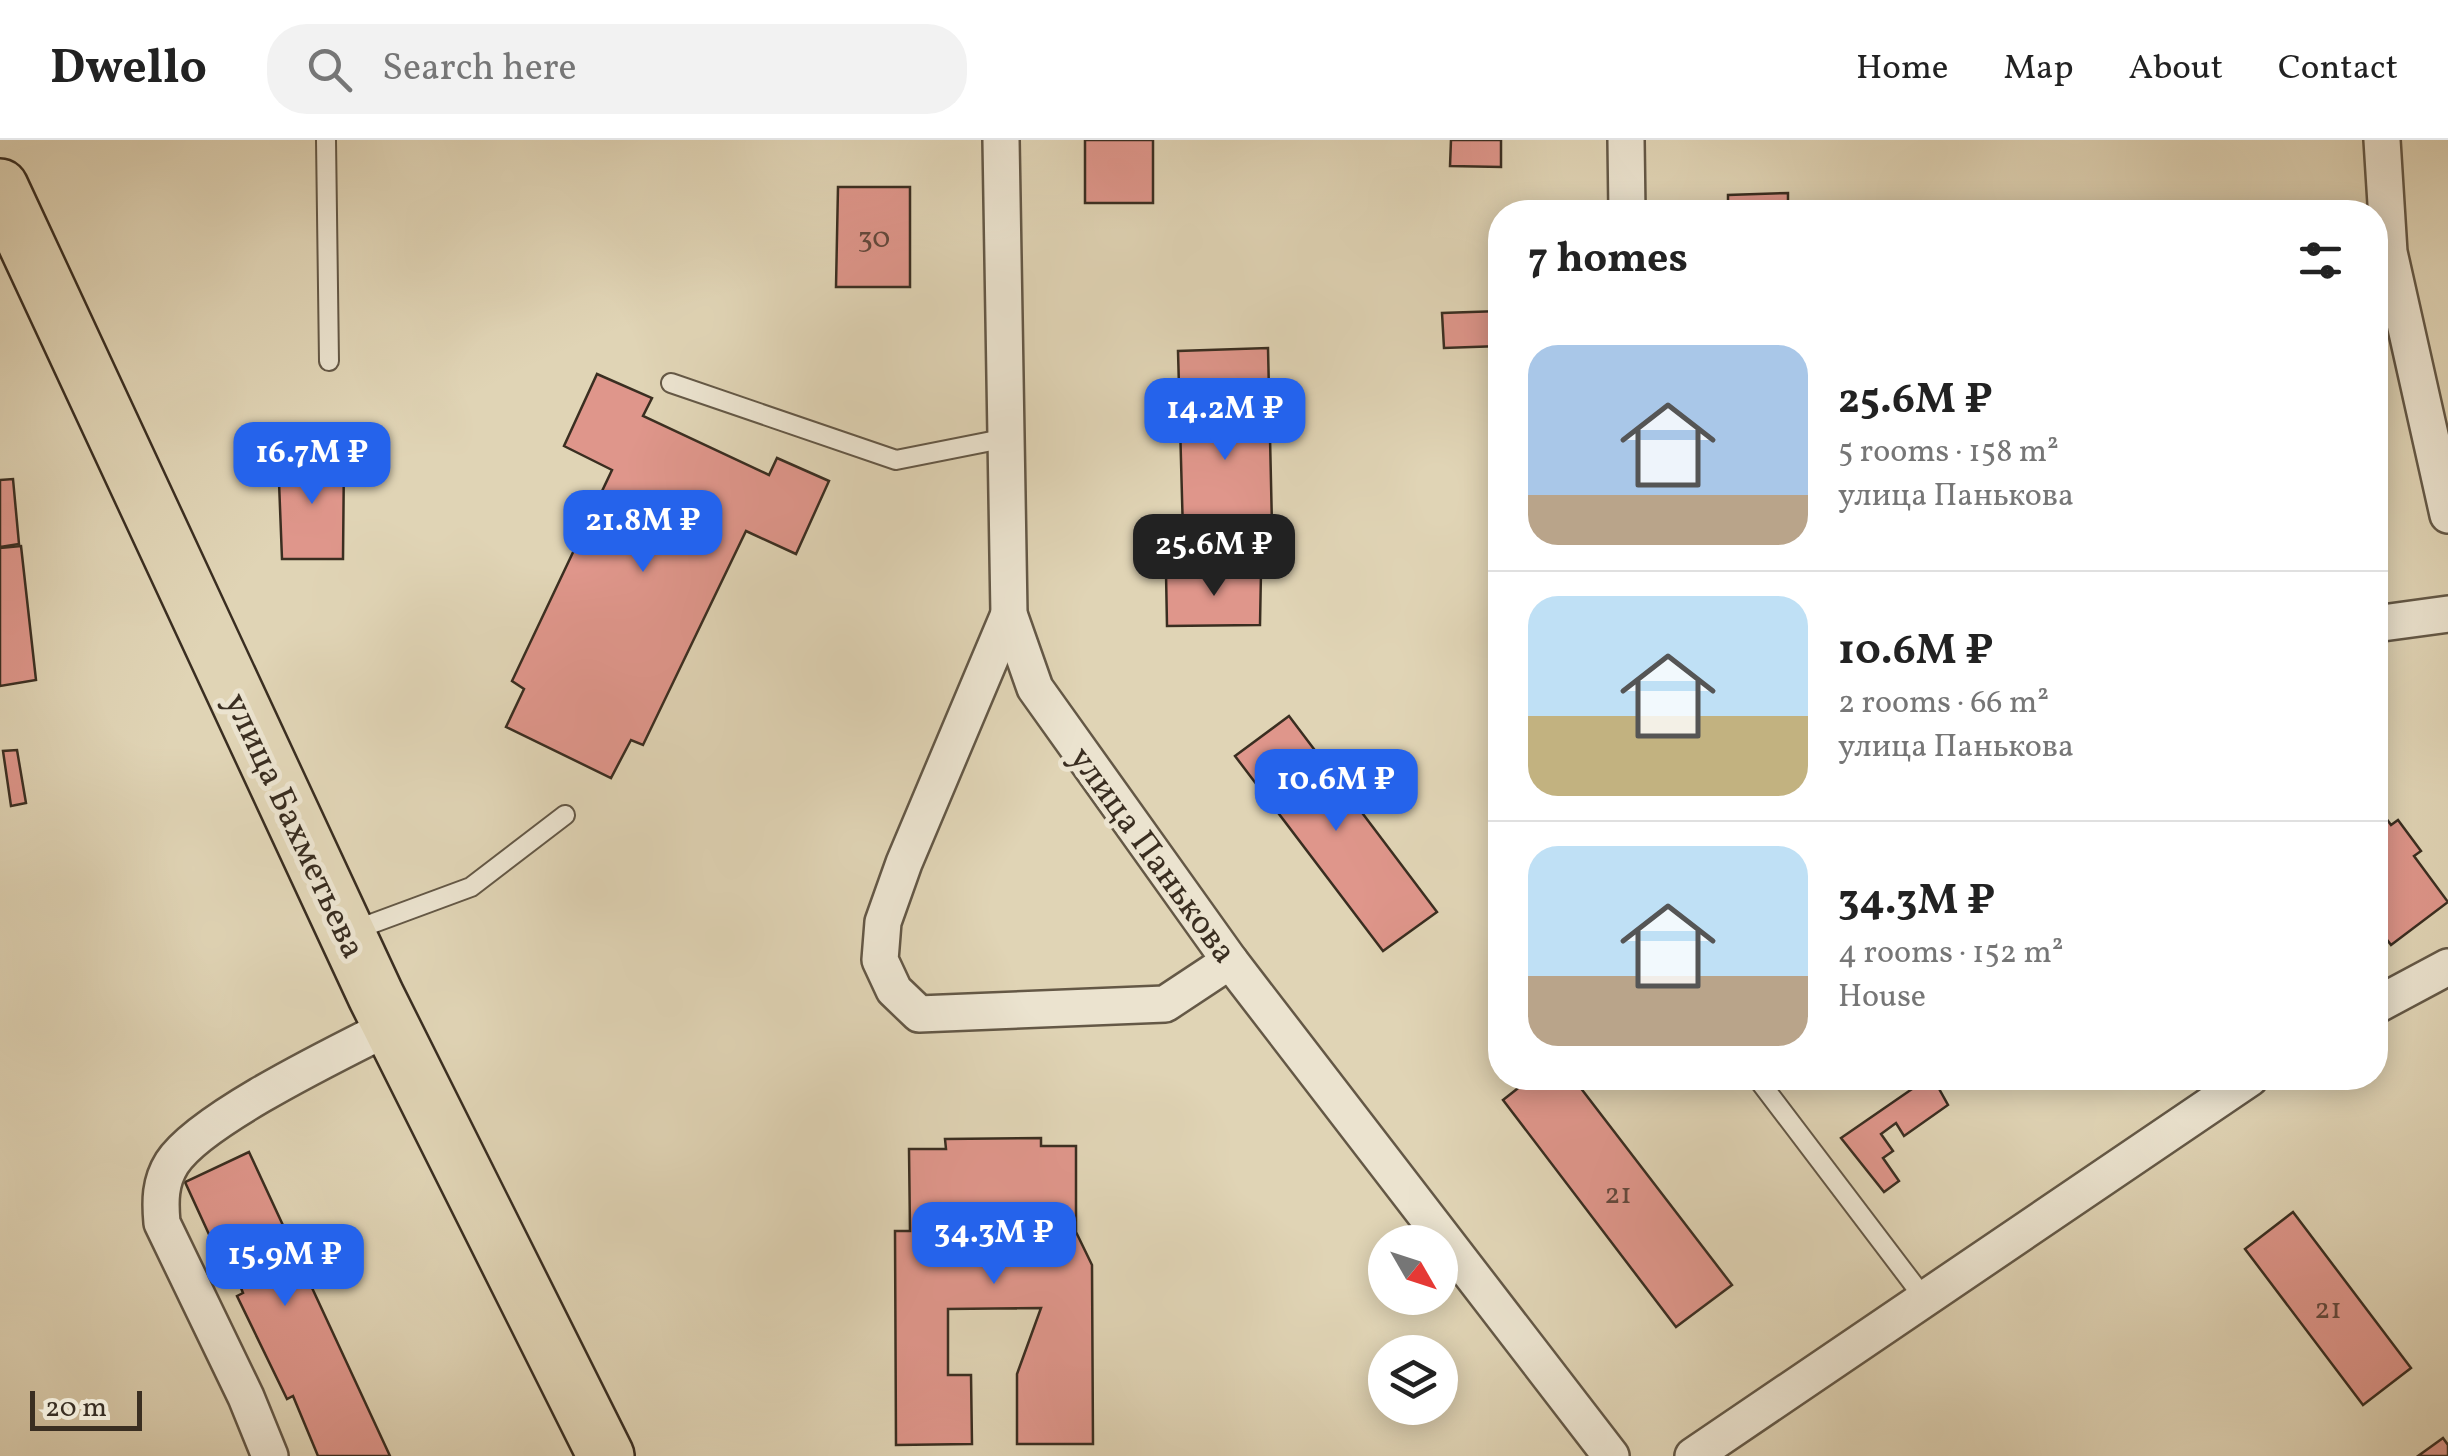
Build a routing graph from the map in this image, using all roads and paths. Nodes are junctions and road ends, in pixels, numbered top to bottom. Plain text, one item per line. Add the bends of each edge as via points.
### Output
1 (326, 140) edge
2 (1001, 140) edge
3 (1626, 140) edge
4 (2382, 140) edge
5 (0, 186) edge
6 (1626, 200) edge
7 (2386, 200) edge
8 (2388, 224) edge
9 (329, 361) dead end
10 (671, 383) dead end
11 (1007, 438) junction
12 (2448, 514) edge
13 (1009, 614) junction
14 (2448, 614) edge
15 (2388, 622) edge
16 (564, 815) dead end
17 (347, 933) junction
18 (1230, 961) junction
19 (2448, 967) edge
20 (2388, 999) edge
21 (391, 1026) junction
22 (1766, 1090) edge
23 (2232, 1090) edge
24 (1924, 1298) junction
25 (270, 1456) edge
26 (606, 1456) edge
27 (1611, 1456) edge
28 (1692, 1456) edge

1 - 9 lane
2 - 11 street, улица Панькова
3 - 6 street
4 - 7 street
5 - 17 main road, улица Бахметьева
8 - 12 street
10 - 11 lane via 896,460
11 - 13 street, улица Панькова
13 - 18 street, улица Панькова via 1035,688
13 - 18 street via 883,922 880,960 894,990 919,1014 1165,1004
14 - 15 street
16 - 17 lane via 471,887
17 - 21 main road, улица Бахметьева
18 - 27 street, улица Панькова
19 - 20 street
21 - 25 street via 202,1134 173,1162 160,1193 162,1223
21 - 26 main road, улица Бахметьева
22 - 24 lane
23 - 24 street
24 - 28 street

